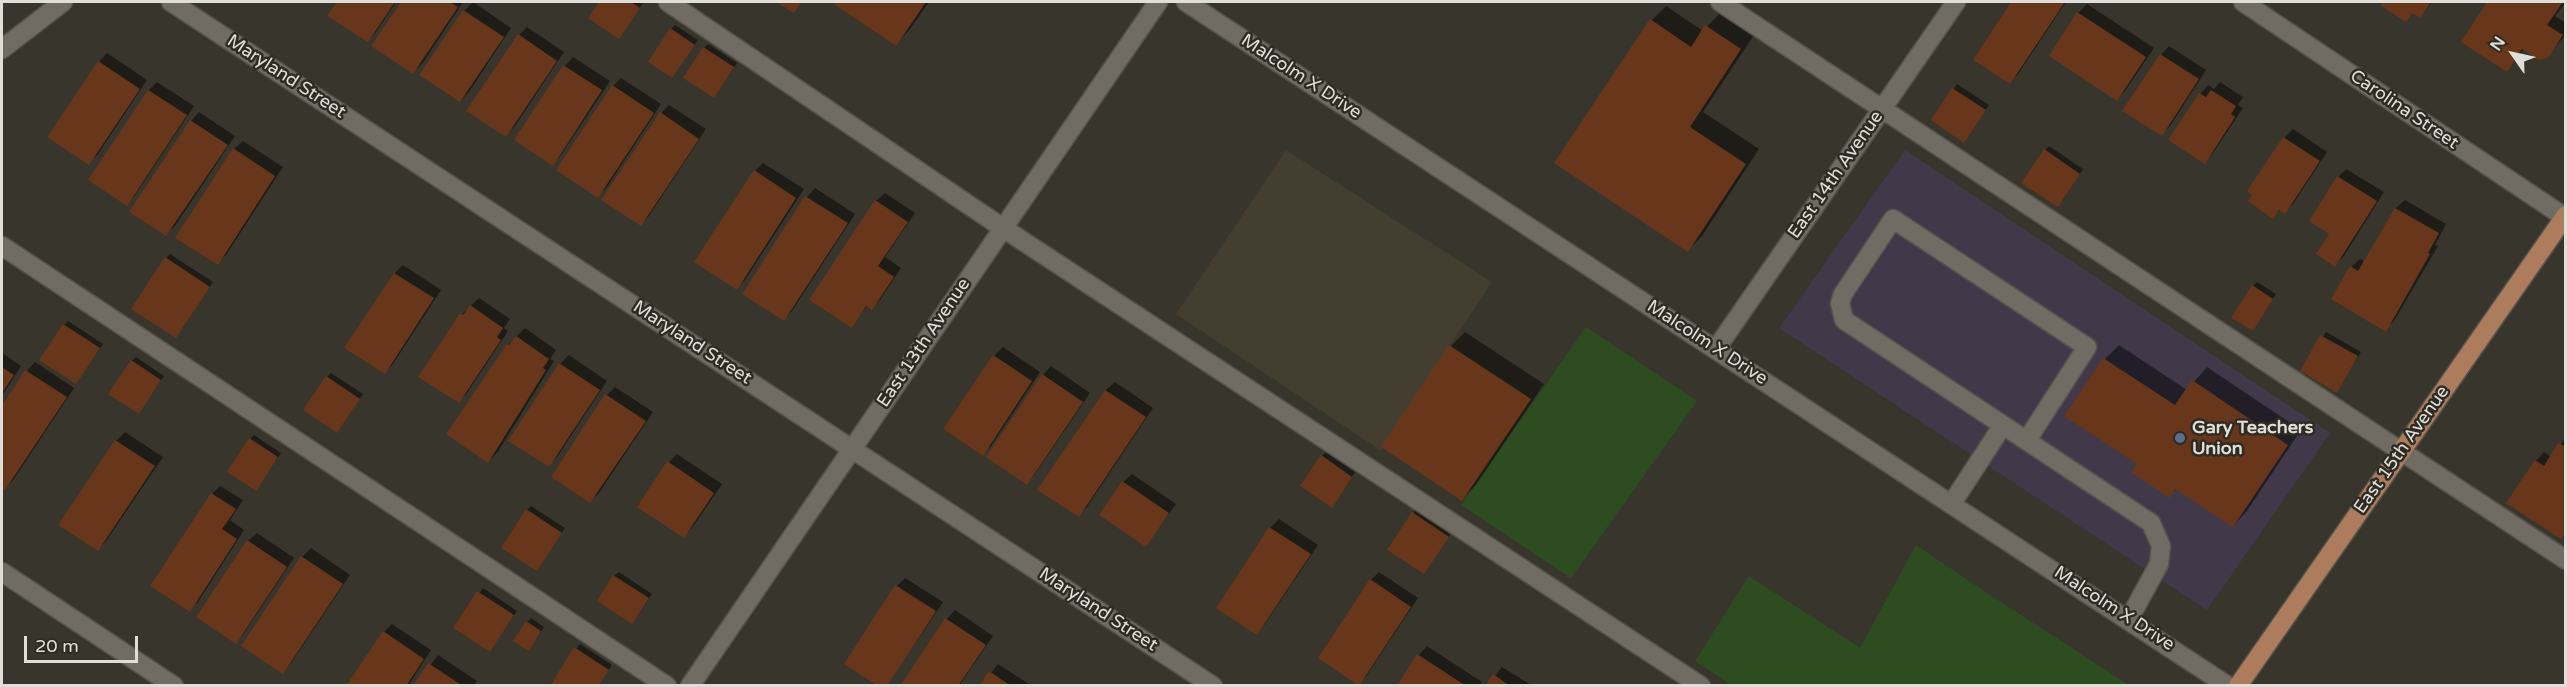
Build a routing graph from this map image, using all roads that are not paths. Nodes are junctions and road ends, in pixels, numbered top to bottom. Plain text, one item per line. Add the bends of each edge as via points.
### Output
1 (63, 2) edge
2 (171, 2) edge
3 (668, 2) edge
4 (1158, 2) edge
5 (1186, 2) edge
6 (1720, 2) edge
7 (1956, 2) edge
8 (2242, 2) edge
9 (2, 49) edge
10 (1882, 108) junction
11 (2565, 217) edge
12 (1003, 228) junction
13 (2, 246) edge
14 (1716, 349) junction
15 (2003, 425) junction
16 (2027, 440) junction
17 (852, 448) junction
18 (2402, 451) junction
19 (1952, 503) junction
20 (2565, 560) edge
21 (2, 572) edge
22 (2129, 619) junction
23 (174, 686) edge
24 (667, 686) edge
25 (690, 686) edge
26 (1213, 686) edge
27 (1701, 686) edge
28 (2228, 686) edge
29 (2238, 686) edge

1 - 9 street
2 - 17 street, Maryland Street
3 - 12 street
4 - 12 street, East 13th Avenue
5 - 14 street, Malcolm X Drive
6 - 10 street
7 - 10 street, East 14th Avenue
8 - 11 street, Carolina Street
10 - 14 street, East 14th Avenue
10 - 18 street
11 - 18 main road, East 15th Avenue
12 - 17 street, East 13th Avenue
12 - 27 street
13 - 24 street
14 - 19 street, Malcolm X Drive
15 - 16 street
15 - 16 street via 1844,320 1840,303 1843,294 1893,219 2087,347
15 - 19 street
16 - 22 street via 2145,516 2156,530 2161,546 2157,572
17 - 25 street, East 13th Avenue
17 - 26 street, Maryland Street
18 - 20 street
18 - 29 main road, East 15th Avenue
19 - 22 street, Malcolm X Drive
21 - 23 street
22 - 28 street, Malcolm X Drive

